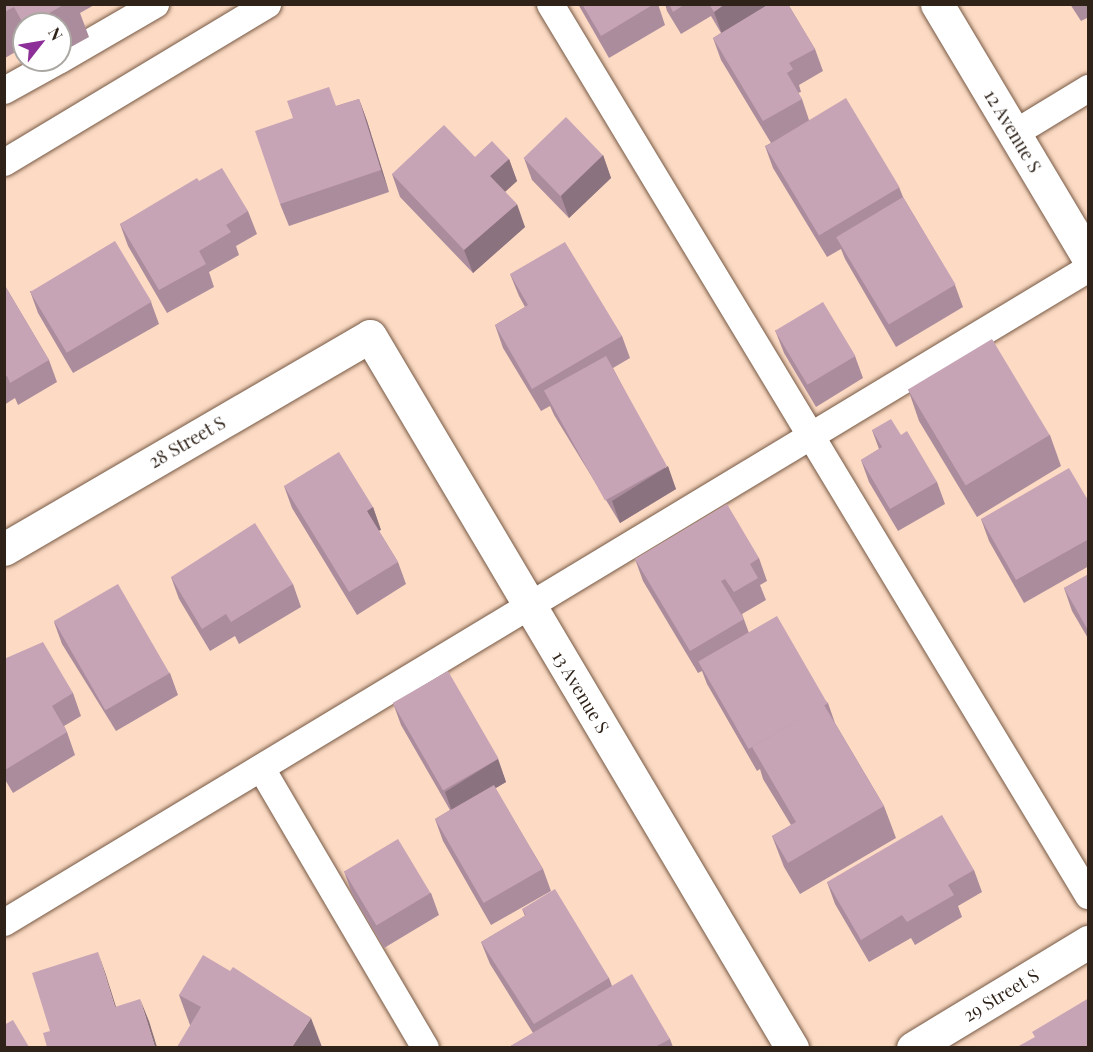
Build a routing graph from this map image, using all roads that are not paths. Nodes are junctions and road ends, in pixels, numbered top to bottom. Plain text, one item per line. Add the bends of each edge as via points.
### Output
1 (156, 4) edge
2 (267, 4) edge
3 (550, 4) edge
4 (937, 4) edge
5 (72, 52) edge
6 (36, 72) edge
7 (1089, 88) edge
8 (4, 90) edge
9 (1014, 133) junction
10 (4, 162) edge
11 (1089, 257) edge
12 (1089, 268) edge
13 (370, 336) joint
14 (811, 435) junction
15 (4, 549) edge
16 (530, 606) junction
17 (261, 768) junction
18 (1089, 895) edge
19 (4, 922) edge
20 (1089, 942) edge
21 (425, 1047) edge
22 (792, 1047) edge
23 (913, 1047) edge

1 - 5 lane
2 - 10 lane
3 - 14 lane
4 - 9 street, 12 Avenue S
6 - 8 lane
7 - 9 lane
9 - 11 street, 12 Avenue S
12 - 14 lane
13 - 15 street, 28 Street S
13 - 16 street, 13 Avenue S
14 - 16 lane
14 - 18 lane
16 - 17 lane
16 - 22 street, 13 Avenue S
17 - 19 lane
17 - 21 lane
20 - 23 street, 29 Street S

